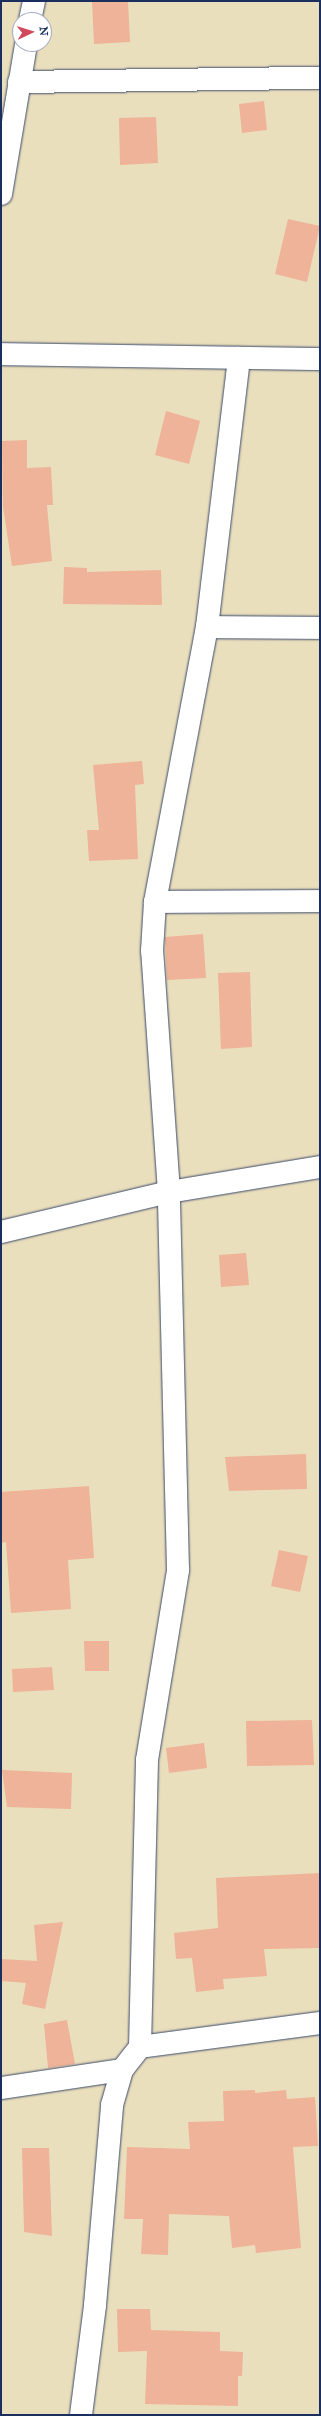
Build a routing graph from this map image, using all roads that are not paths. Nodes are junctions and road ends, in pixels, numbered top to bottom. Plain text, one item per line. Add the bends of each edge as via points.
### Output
1 (34, 1) edge
2 (32, 12) edge
3 (24, 52) edge
4 (320, 78) edge
5 (18, 82) junction
6 (1, 194) edge
7 (1, 354) edge
8 (239, 358) junction
9 (320, 359) edge
10 (207, 627) junction
11 (320, 628) edge
12 (320, 901) edge
13 (155, 902) junction
14 (320, 1167) edge
15 (169, 1192) junction
16 (1, 1232) edge
17 (320, 2023) edge
18 (140, 2047) junction
19 (122, 2070) junction
20 (1, 2088) edge
21 (81, 2415) edge

1 - 2 street
3 - 5 street
4 - 5 street
5 - 6 street
7 - 8 street
8 - 9 street
8 - 10 street
10 - 11 street
10 - 13 street
12 - 13 street
13 - 15 street via 152,951
14 - 15 street
15 - 16 street
15 - 18 street via 178,1570 147,1760
17 - 18 street
18 - 19 street
19 - 20 street
19 - 21 street via 112,2105 95,2305

